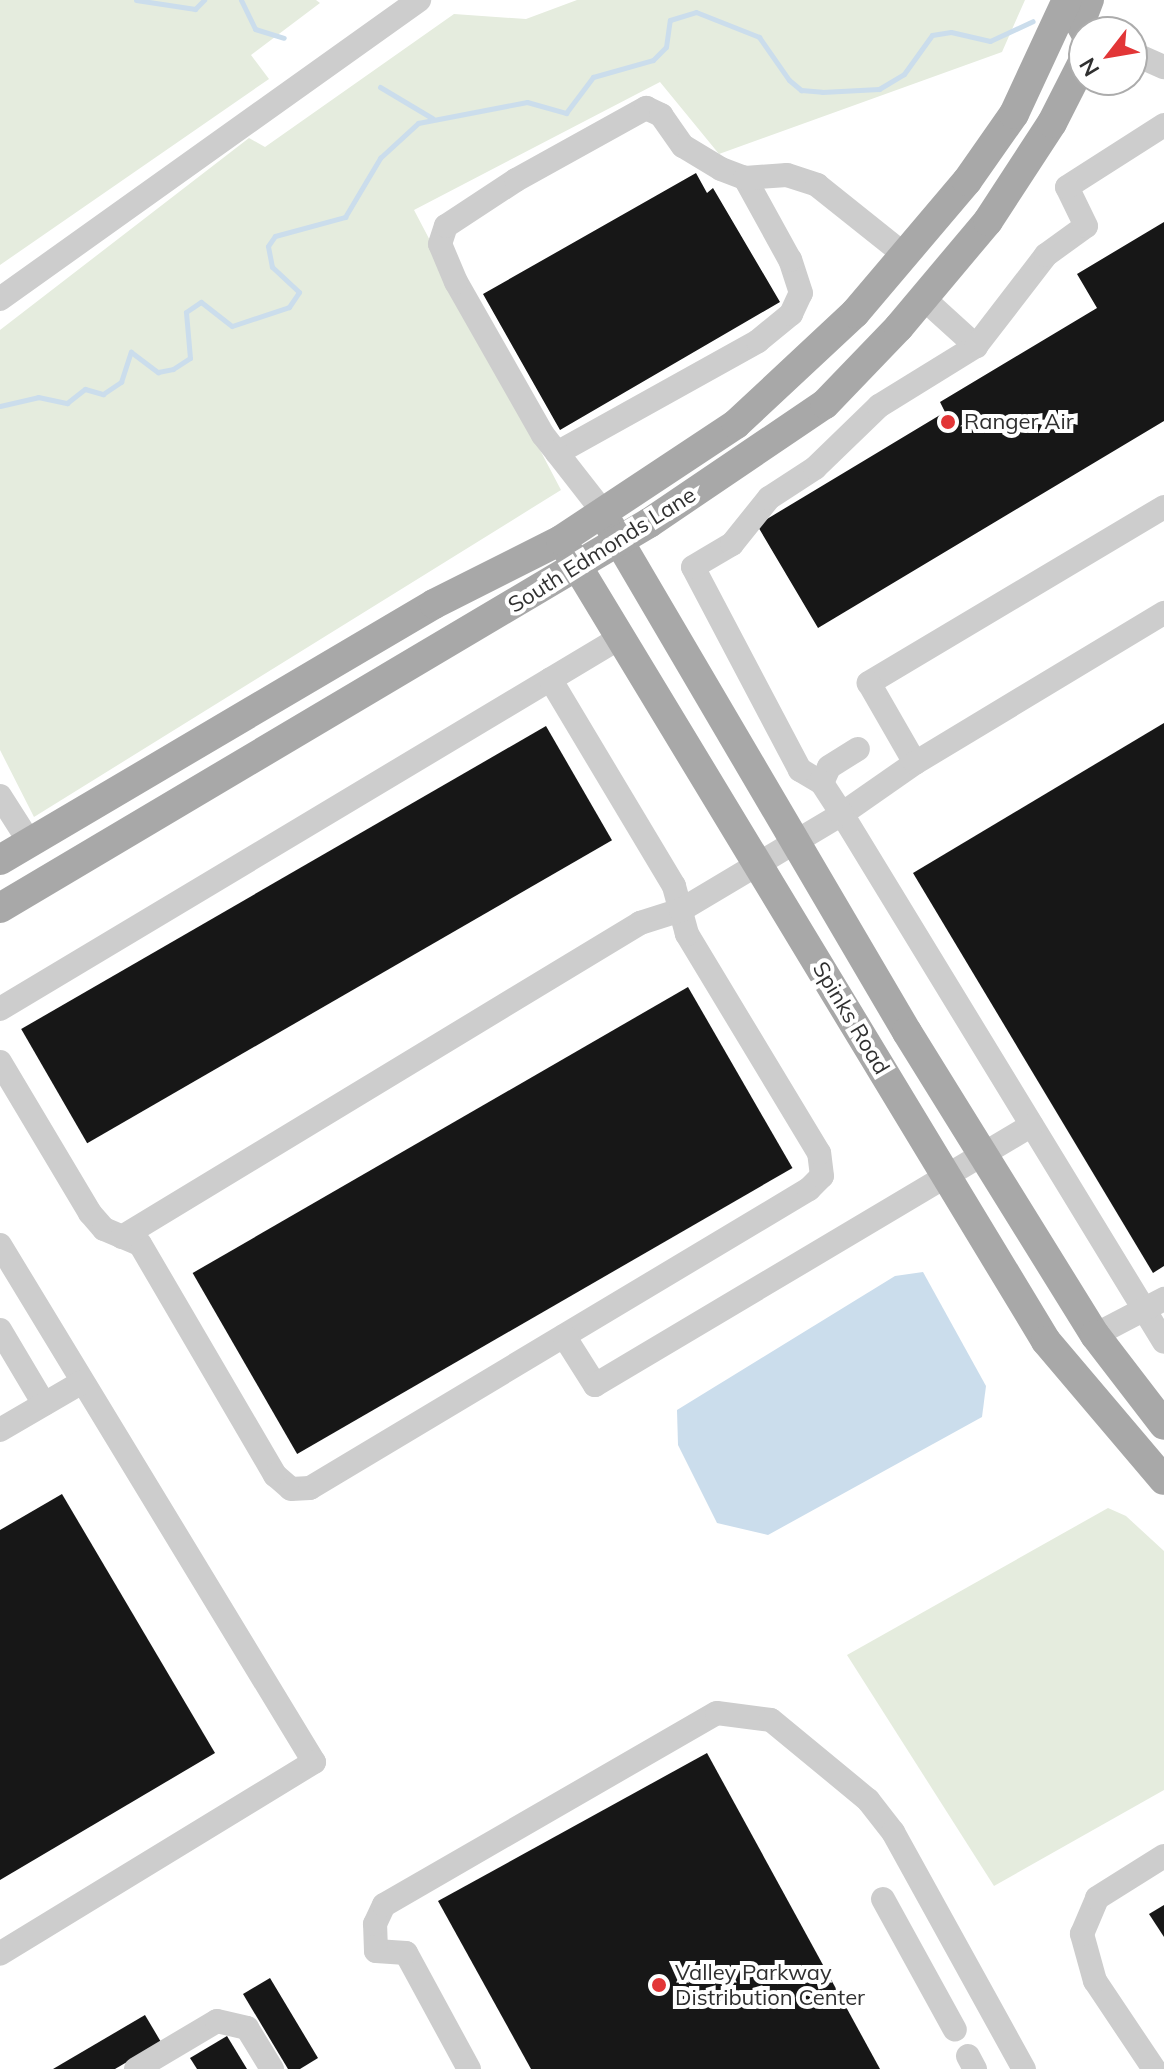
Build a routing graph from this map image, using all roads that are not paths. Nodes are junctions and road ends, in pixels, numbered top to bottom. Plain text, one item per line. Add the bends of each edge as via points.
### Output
1 (419, 0) edge
2 (1067, 0) edge
3 (1068, 92) edge
4 (1164, 125) edge
5 (745, 178) junction
6 (967, 181) junction
7 (906, 256) junction
8 (923, 298) junction
9 (0, 299) edge
10 (976, 346) junction
11 (557, 453) junction
12 (1164, 507) edge
13 (604, 513) junction
14 (561, 540) junction
15 (618, 542) junction
16 (578, 566) junction
17 (1164, 613) edge
18 (621, 637) junction
19 (550, 679) junction
20 (858, 749) dead end
21 (915, 763) junction
22 (822, 783) junction
23 (0, 796) edge
24 (842, 814) junction
25 (795, 840) junction
26 (12, 853) edge
27 (758, 864) junction
28 (9, 902) edge
29 (681, 910) junction
30 (0, 1009) edge
31 (0, 1062) edge
32 (1032, 1125) junction
33 (984, 1157) junction
34 (949, 1179) junction
35 (122, 1237) junction
36 (0, 1245) edge
37 (1155, 1305) edge
38 (41, 1313) junction
39 (1, 1335) edge
40 (1095, 1335) junction
41 (564, 1336) junction
42 (1164, 1342) edge
43 (82, 1382) junction
44 (44, 1404) junction
45 (1164, 1425) edge
46 (0, 1430) edge
47 (1163, 1477) edge
48 (1164, 1856) edge
49 (883, 1899) dead end
50 (955, 1944) junction
51 (0, 1954) edge
52 (918, 1963) junction
53 (955, 2030) dead end
54 (136, 2069) edge
55 (272, 2069) edge
56 (469, 2069) edge
57 (1024, 2069) edge
58 (1154, 2069) edge

1 - 9 street
2 - 6 main road, South Edmonds Lane via 1014,114
3 - 8 main road, South Edmonds Lane via 988,221
4 - 10 street via 1067,187 1086,226 1046,255
5 - 7 street via 787,175 817,185
5 - 11 street via 790,260 801,293 791,314 758,341
5 - 11 street via 683,146 661,115 646,108 516,180 446,226 440,244 456,282
6 - 7 main road, South Edmonds Lane
6 - 8 main road via 972,196 964,215 919,279
7 - 13 main road, South Edmonds Lane via 825,344 759,405
8 - 10 street
8 - 15 main road, South Edmonds Lane via 825,404
10 - 22 street via 879,406 815,468 769,498 732,544 693,567 800,770
11 - 13 street
12 - 21 street via 869,683
13 - 14 main road, South Edmonds Lane
13 - 15 main road, Spinks Road
14 - 16 main road, Spinks Road
14 - 26 main road, South Edmonds Lane via 434,604
15 - 16 main road, South Edmonds Lane
15 - 25 main road, Spinks Road
16 - 18 main road, Spinks Road
16 - 28 main road, South Edmonds Lane
17 - 21 street
18 - 19 street
18 - 27 main road, Spinks Road
19 - 29 street via 674,886
19 - 30 street
20 - 22 street via 829,767
21 - 24 street
22 - 24 street
23 - 26 street
24 - 25 street
24 - 32 street
25 - 27 street
25 - 33 main road, Spinks Road
26 - 28 main road
27 - 29 street
27 - 34 main road, Spinks Road
29 - 35 street via 640,923
29 - 41 street via 687,934 819,1153 822,1176 809,1189
31 - 35 street via 90,1213 104,1229
32 - 33 street
32 - 37 street
33 - 34 street
33 - 40 main road, Spinks Road
34 - 41 street via 595,1385
34 - 47 main road, Spinks Road via 1046,1341
35 - 41 street via 140,1244 275,1475 291,1489 310,1488
36 - 38 street
37 - 40 street
37 - 42 street
38 - 39 street
38 - 43 street
39 - 44 street
40 - 45 main road, Spinks Road
43 - 44 street
43 - 51 street via 314,1762
44 - 46 street
48 - 58 street via 1097,1898 1082,1934 1095,1981
49 - 52 street
50 - 52 street
50 - 56 street via 893,1832 868,1800 771,1720 717,1713 384,1905 375,1924 376,1951 406,1953
50 - 57 street
52 - 53 street
54 - 55 street via 217,2021 247,2028

